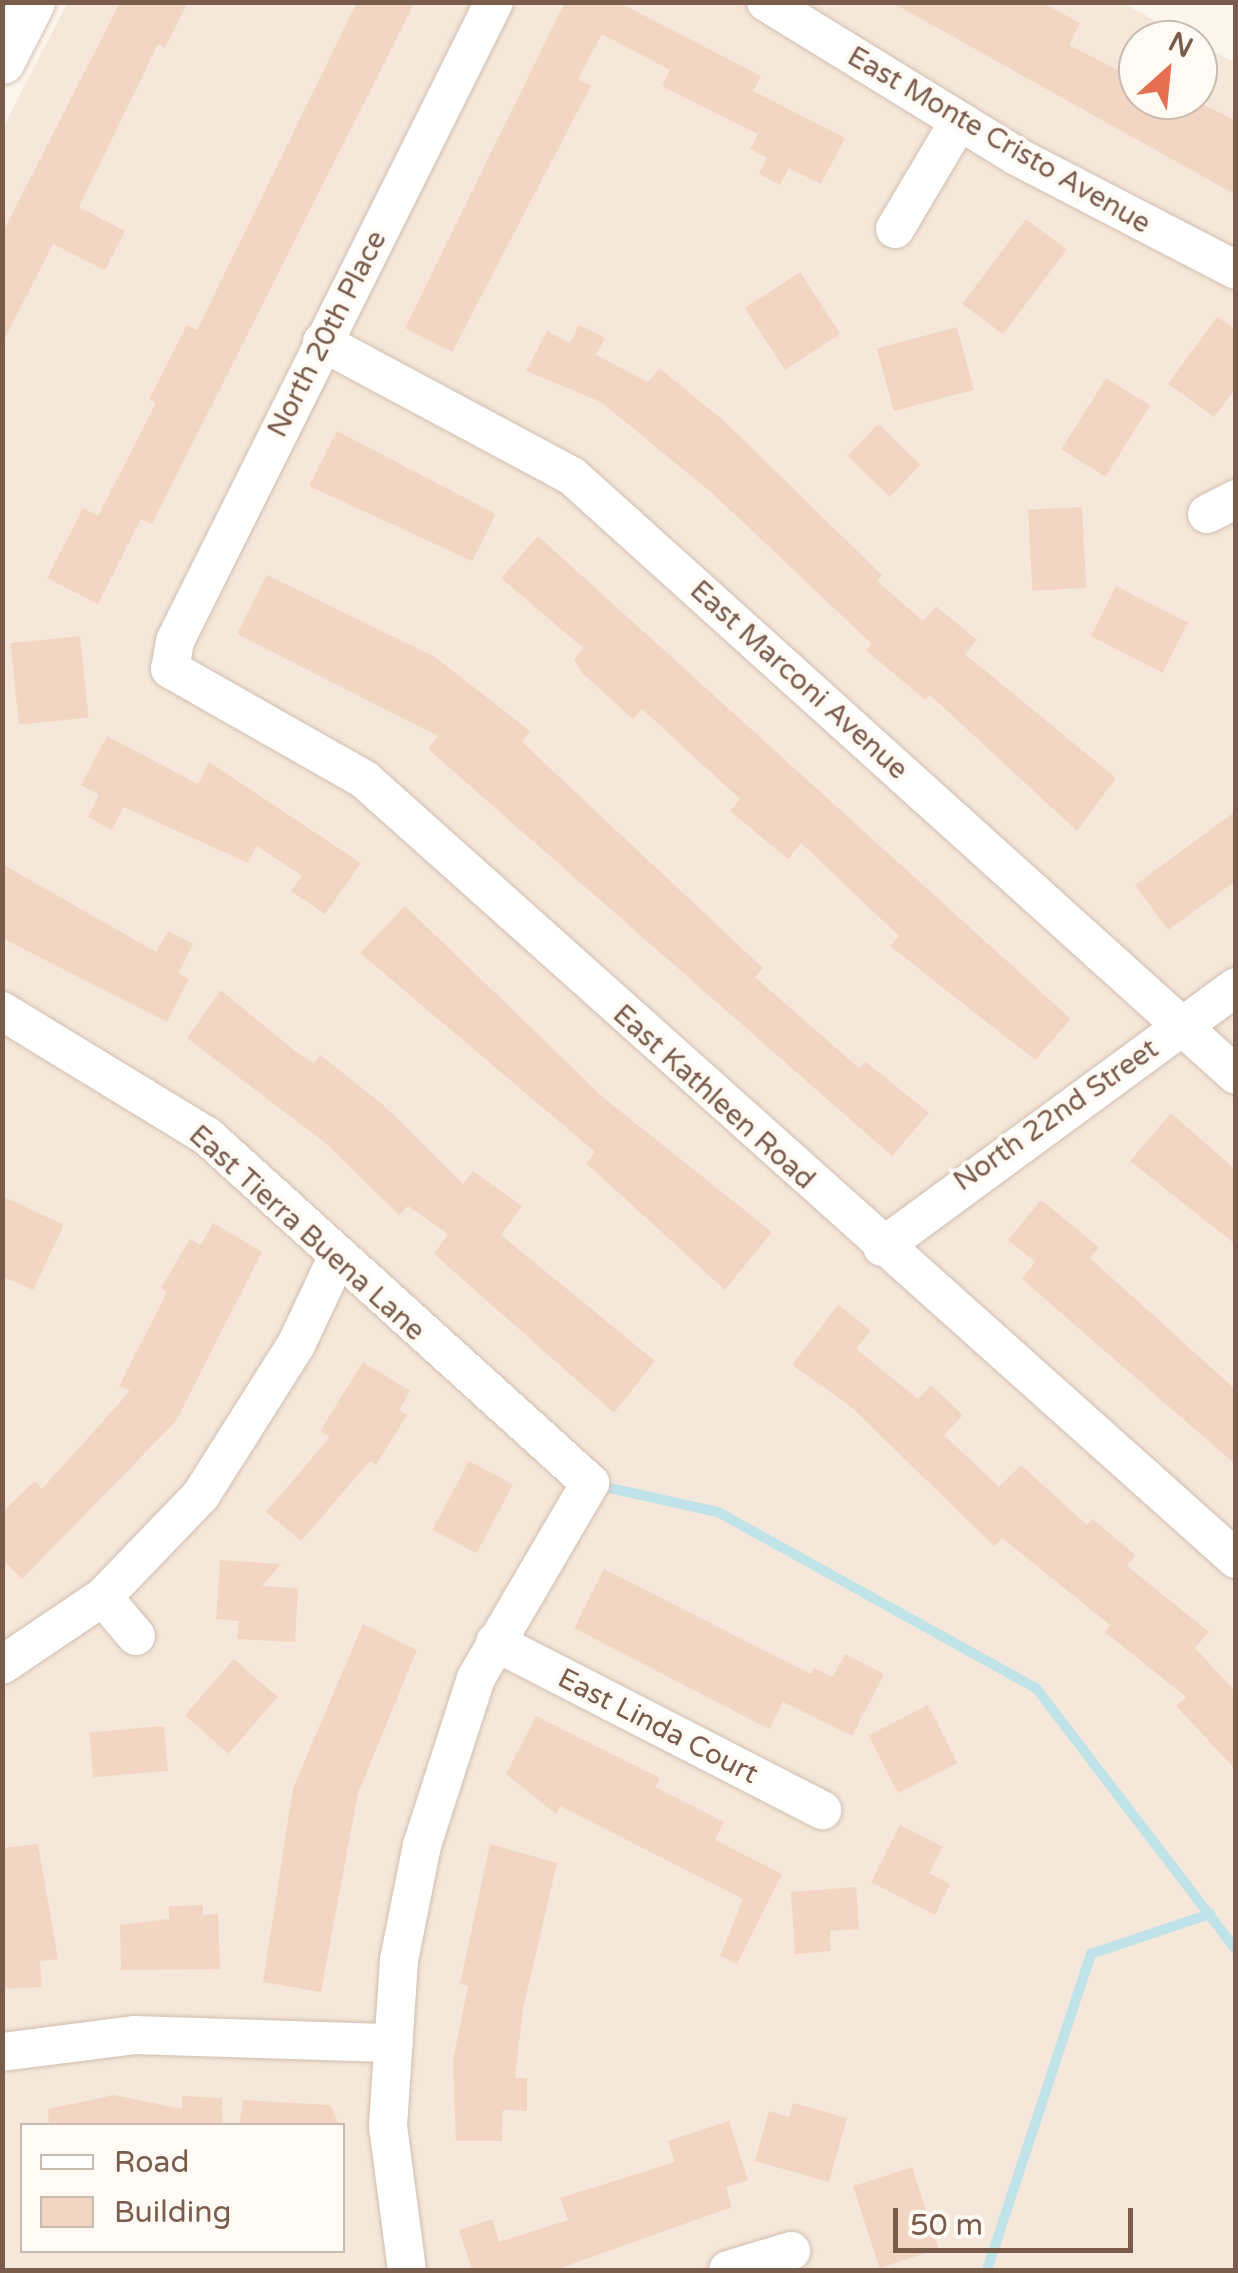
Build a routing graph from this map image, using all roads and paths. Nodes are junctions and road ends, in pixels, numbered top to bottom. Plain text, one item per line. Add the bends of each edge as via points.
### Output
1 (32, 2) edge
2 (494, 2) edge
3 (766, 2) edge
4 (2, 61) edge
5 (958, 122) junction
6 (895, 229) dead end
7 (1236, 270) edge
8 (322, 342) junction
9 (170, 669) joint
10 (1236, 988) edge
11 (2, 1011) edge
12 (1181, 1026) junction
13 (1236, 1075) edge
14 (882, 1247) junction
15 (337, 1258) junction
16 (1236, 1560) edge
17 (104, 1597) junction
18 (136, 1636) dead end
19 (495, 1642) junction
20 (2, 1666) edge
21 (822, 1810) dead end
22 (394, 2043) junction
23 (2, 2052) edge
24 (791, 2251) dead end
25 (406, 2270) edge
26 (728, 2270) edge

1 - 4 street
2 - 8 street, North 20th Place
3 - 5 street, East Monte Cristo Avenue
5 - 6 street
5 - 7 street, East Monte Cristo Avenue
8 - 9 street, North 20th Place via 174,640
8 - 12 street, East Marconi Avenue via 572,476
9 - 14 street, East Kathleen Road via 365,780
10 - 12 street, North 22nd Street
11 - 15 street, East Tierra Buena Lane via 207,1136
12 - 13 street, East Marconi Avenue
12 - 14 street, North 22nd Street
14 - 16 street, East Kathleen Road
15 - 17 street via 237,1445 150,1556
15 - 19 street, East Tierra Buena Lane via 590,1483
17 - 18 street
17 - 20 street
19 - 21 street, East Linda Court
19 - 22 street via 447,1746 422,1845
22 - 23 street via 134,2035
22 - 25 street via 388,2126
24 - 26 street

